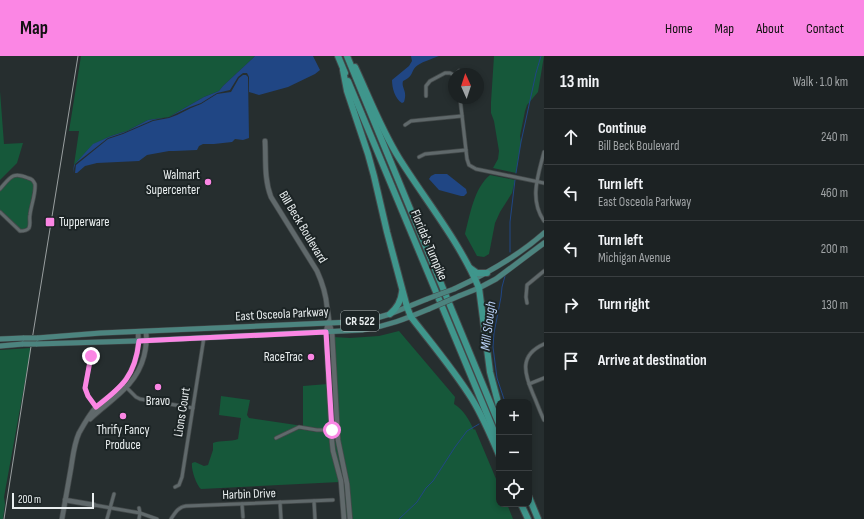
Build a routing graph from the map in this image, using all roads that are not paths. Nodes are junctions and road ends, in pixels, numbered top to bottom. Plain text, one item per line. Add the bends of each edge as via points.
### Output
1 (338, 56) edge
2 (346, 56) edge
3 (350, 56) edge
4 (343, 70) junction
5 (448, 73) edge
6 (426, 96) dead end
7 (461, 104) edge
8 (462, 116) junction
9 (405, 124) dead end
10 (265, 141) dead end
11 (466, 150) junction
12 (544, 152) edge
13 (418, 157) dead end
14 (537, 181) junction
15 (544, 183) edge
16 (0, 189) edge
17 (0, 212) edge
18 (544, 221) edge
19 (544, 233) edge
20 (544, 243) edge
21 (469, 267) junction
22 (544, 271) edge
23 (487, 273) junction
24 (476, 279) junction
25 (402, 287) junction
26 (480, 288) junction
27 (527, 303) dead end
28 (408, 308) junction
29 (390, 314) junction
30 (411, 317) junction
31 (328, 323) junction
32 (138, 332) junction
33 (146, 332) junction
34 (329, 332) junction
35 (204, 338) junction
36 (0, 339) edge
37 (147, 340) junction
38 (139, 341) junction
39 (544, 344) edge
40 (0, 346) edge
41 (92, 349) dead end
42 (544, 378) edge
43 (122, 383) junction
44 (529, 384) junction
45 (126, 388) junction
46 (497, 399) edge
47 (193, 408) junction
48 (98, 409) junction
49 (542, 412) edge
50 (496, 417) edge
51 (544, 420) edge
52 (334, 430) junction
53 (496, 436) edge
54 (276, 438) dead end
55 (496, 449) edge
56 (175, 487) dead end
57 (114, 494) dead end
58 (65, 500) junction
59 (333, 500) dead end
60 (314, 501) junction
61 (280, 502) junction
62 (242, 504) junction
63 (532, 504) edge
64 (94, 505) joint
65 (523, 507) edge
66 (525, 507) edge
67 (109, 508) junction
68 (139, 508) dead end
69 (140, 514) junction
70 (243, 517) dead end
71 (62, 519) edge
72 (107, 519) edge
73 (139, 519) edge
74 (157, 519) edge
75 (171, 519) edge
76 (281, 519) edge
77 (315, 519) edge
78 (344, 519) edge
79 (350, 519) edge
80 (529, 519) edge
81 (538, 519) edge

1 - 4 highway, Florida's Turnpike
2 - 50 highway, Florida's Turnpike
3 - 21 highway via 395,151 448,230
4 - 25 highway via 347,91 374,176
4 - 53 highway, Florida's Turnpike
5 - 6 street via 430,81 426,86
7 - 8 street
8 - 9 street via 411,121
8 - 11 street
10 - 31 street, Bill Beck Boulevard via 268,189 318,273 326,297
11 - 13 street
11 - 14 street via 468,162 474,168
12 - 14 street
14 - 15 street
14 - 18 street via 537,209
16 - 17 street via 11,177 20,174 34,181 36,186 28,229 22,231 16,228
19 - 23 main road, East Osceola Parkway / CR 522 via 518,254
20 - 26 main road, East Osceola Parkway / CR 522
21 - 23 highway via 477,272
21 - 24 highway
22 - 27 street via 527,286
23 - 24 main road, East Osceola Parkway / CR 522
24 - 26 highway
24 - 28 main road, East Osceola Parkway / CR 522, bridge
25 - 28 highway
25 - 29 highway via 400,302
26 - 30 main road, East Osceola Parkway / CR 522, bridge
26 - 46 highway via 490,372
28 - 29 main road, East Osceola Parkway / CR 522
28 - 30 highway
29 - 31 main road, East Osceola Parkway / CR 522 via 352,322
30 - 34 main road, East Osceola Parkway / CR 522 via 373,328
30 - 55 highway via 466,390
31 - 33 main road, East Osceola Parkway / CR 522
31 - 34 street, Bill Beck Boulevard
32 - 33 main road, East Osceola Parkway / CR 522
32 - 36 main road, East Osceola Parkway / CR 522, bridge
32 - 38 street
33 - 37 street
34 - 35 main road, East Osceola Parkway / CR 522
34 - 52 street, Bill Beck Boulevard
35 - 37 main road, East Osceola Parkway / CR 522
35 - 47 street, Lions Court
37 - 38 main road, East Osceola Parkway / CR 522
37 - 45 street via 141,367
38 - 40 main road, East Osceola Parkway / CR 522, bridge
38 - 43 street via 135,362 127,379
39 - 44 street via 532,351 528,358 525,367
41 - 48 street via 85,388
42 - 44 street
43 - 45 street
43 - 48 street
44 - 49 street
45 - 47 street via 140,399
45 - 48 street
47 - 56 street, Lions Court via 182,477
48 - 58 street via 83,426 76,440
49 - 51 street
52 - 54 street via 299,427
52 - 78 street, Bill Beck Boulevard via 333,451 341,481
52 - 79 street, Bill Beck Boulevard via 346,484
57 - 67 street
58 - 64 street
58 - 71 street
59 - 60 street, Harbin Drive
60 - 61 street, Harbin Drive
60 - 77 street
61 - 62 street, Harbin Drive
61 - 76 street
62 - 70 street
62 - 75 street, Harbin Drive via 183,507 177,510
63 - 81 highway
64 - 67 street
65 - 80 highway
66 - 80 highway
67 - 69 street
67 - 72 street
68 - 69 street
69 - 73 street
69 - 74 street

